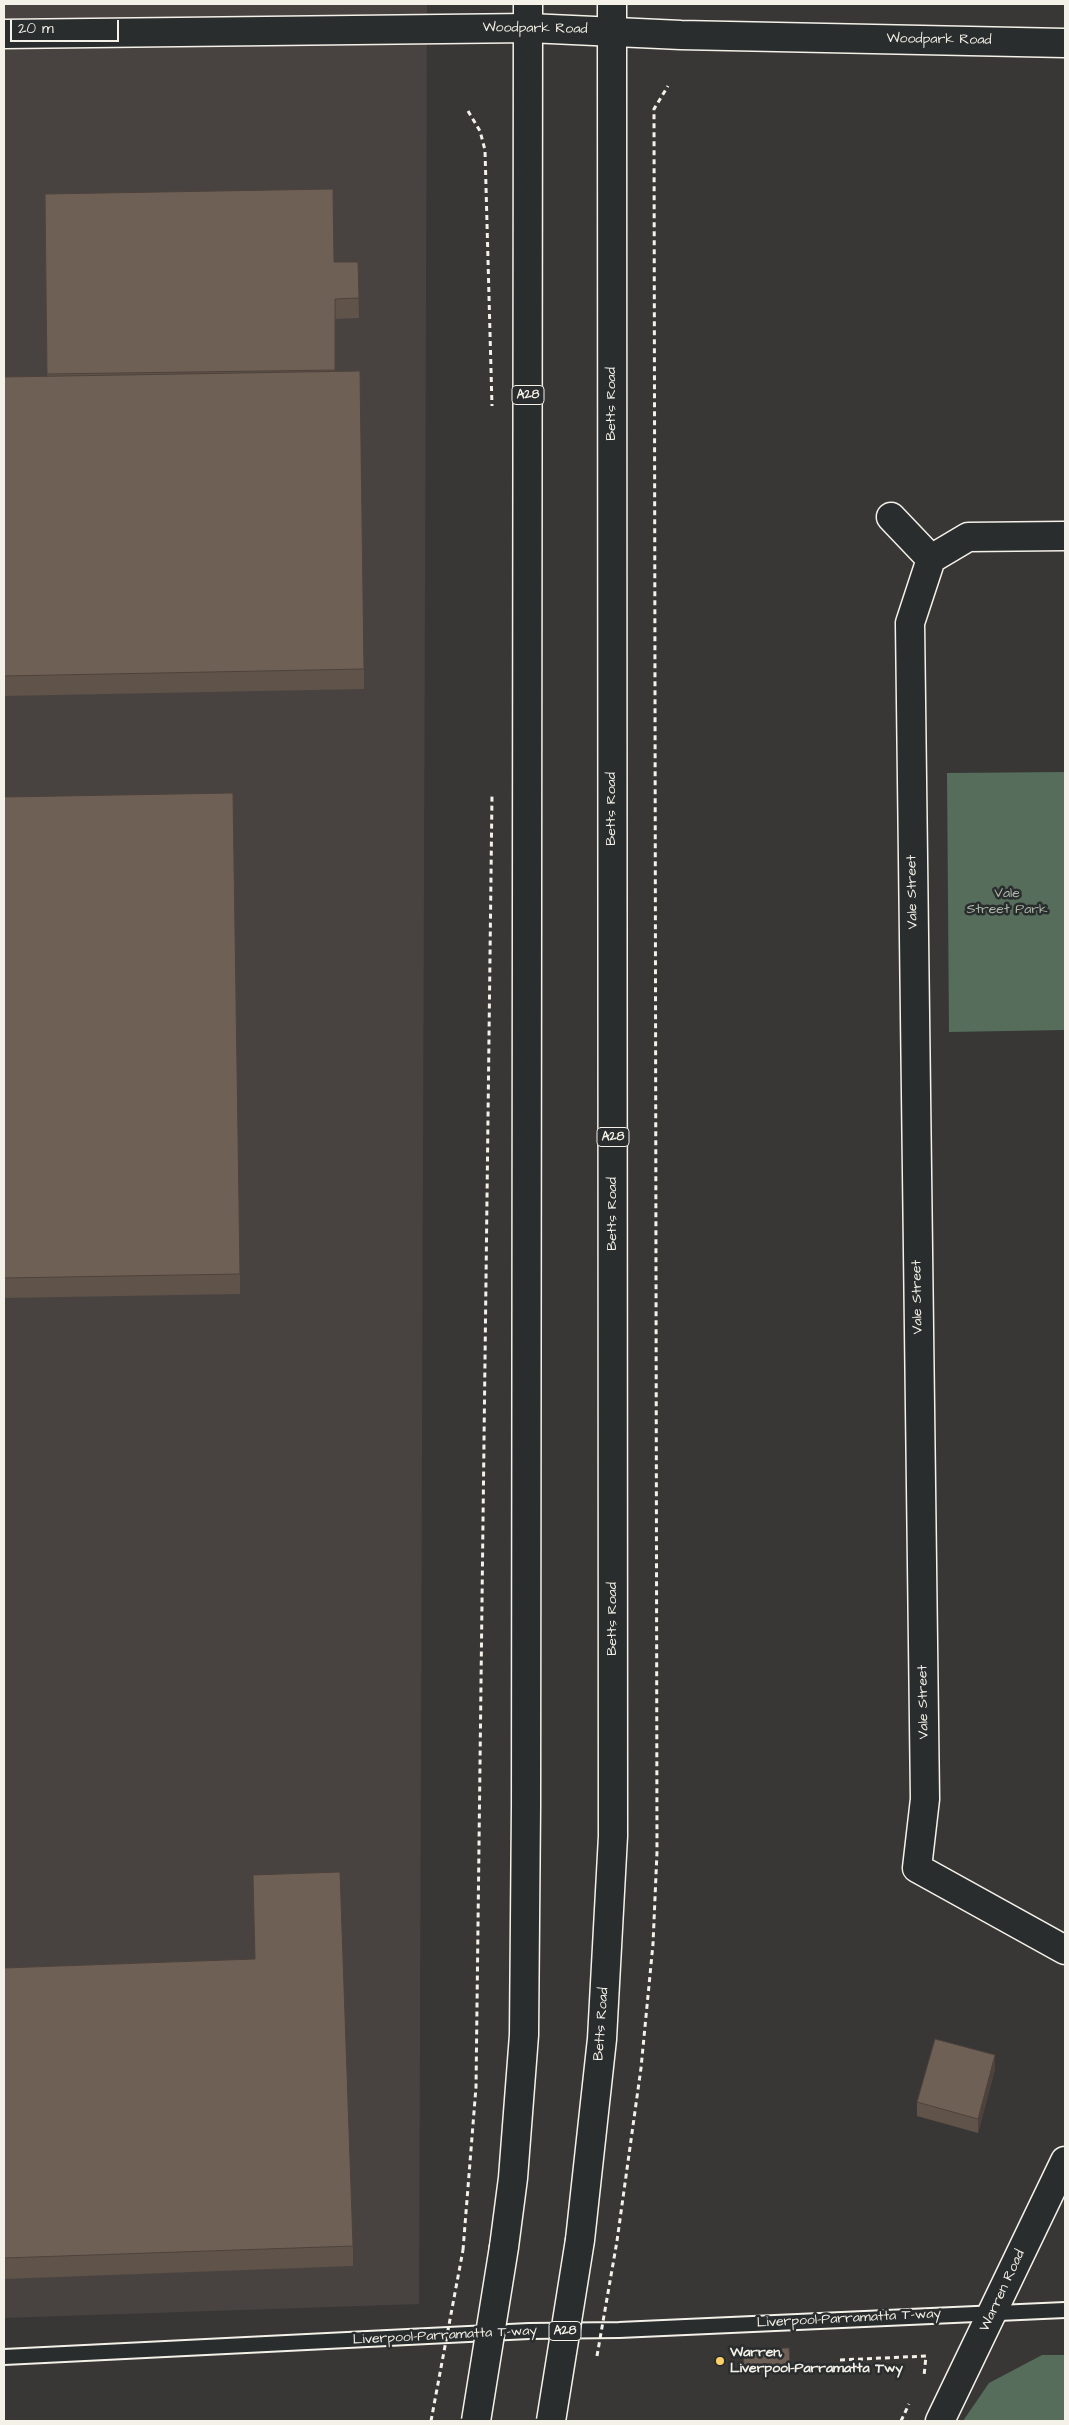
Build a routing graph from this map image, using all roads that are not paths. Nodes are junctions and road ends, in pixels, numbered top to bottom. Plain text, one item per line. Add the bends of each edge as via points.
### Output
1 (612, 4) edge
2 (528, 16) edge
3 (613, 32) junction
4 (4, 34) edge
5 (1065, 43) edge
6 (891, 517) dead end
7 (1065, 536) edge
8 (931, 559) junction
9 (1065, 1950) edge
10 (1065, 2162) edge
11 (1065, 2310) edge
12 (993, 2313) junction
13 (4, 2357) edge
14 (476, 2421) edge
15 (550, 2421) edge
16 (940, 2421) edge

1 - 3 main road, Betts Road / A28
2 - 3 main road, Woodpark Road
2 - 4 main road, Woodpark Road
2 - 14 main road, A28, bridge via 524,2005 514,2159 504,2247
3 - 5 main road, Woodpark Road
3 - 15 main road, Betts Road / A28, bridge via 613,1836 602,2039 580,2240
6 - 8 main road
7 - 8 main road via 968,537
8 - 9 main road, Vale Street via 910,623 925,1799 917,1868
10 - 12 main road, Warren Road
11 - 12 lane, Liverpool–Parramatta T-way
12 - 13 lane, Liverpool–Parramatta T-way via 620,2330 529,2331
12 - 16 main road, Warren Road

